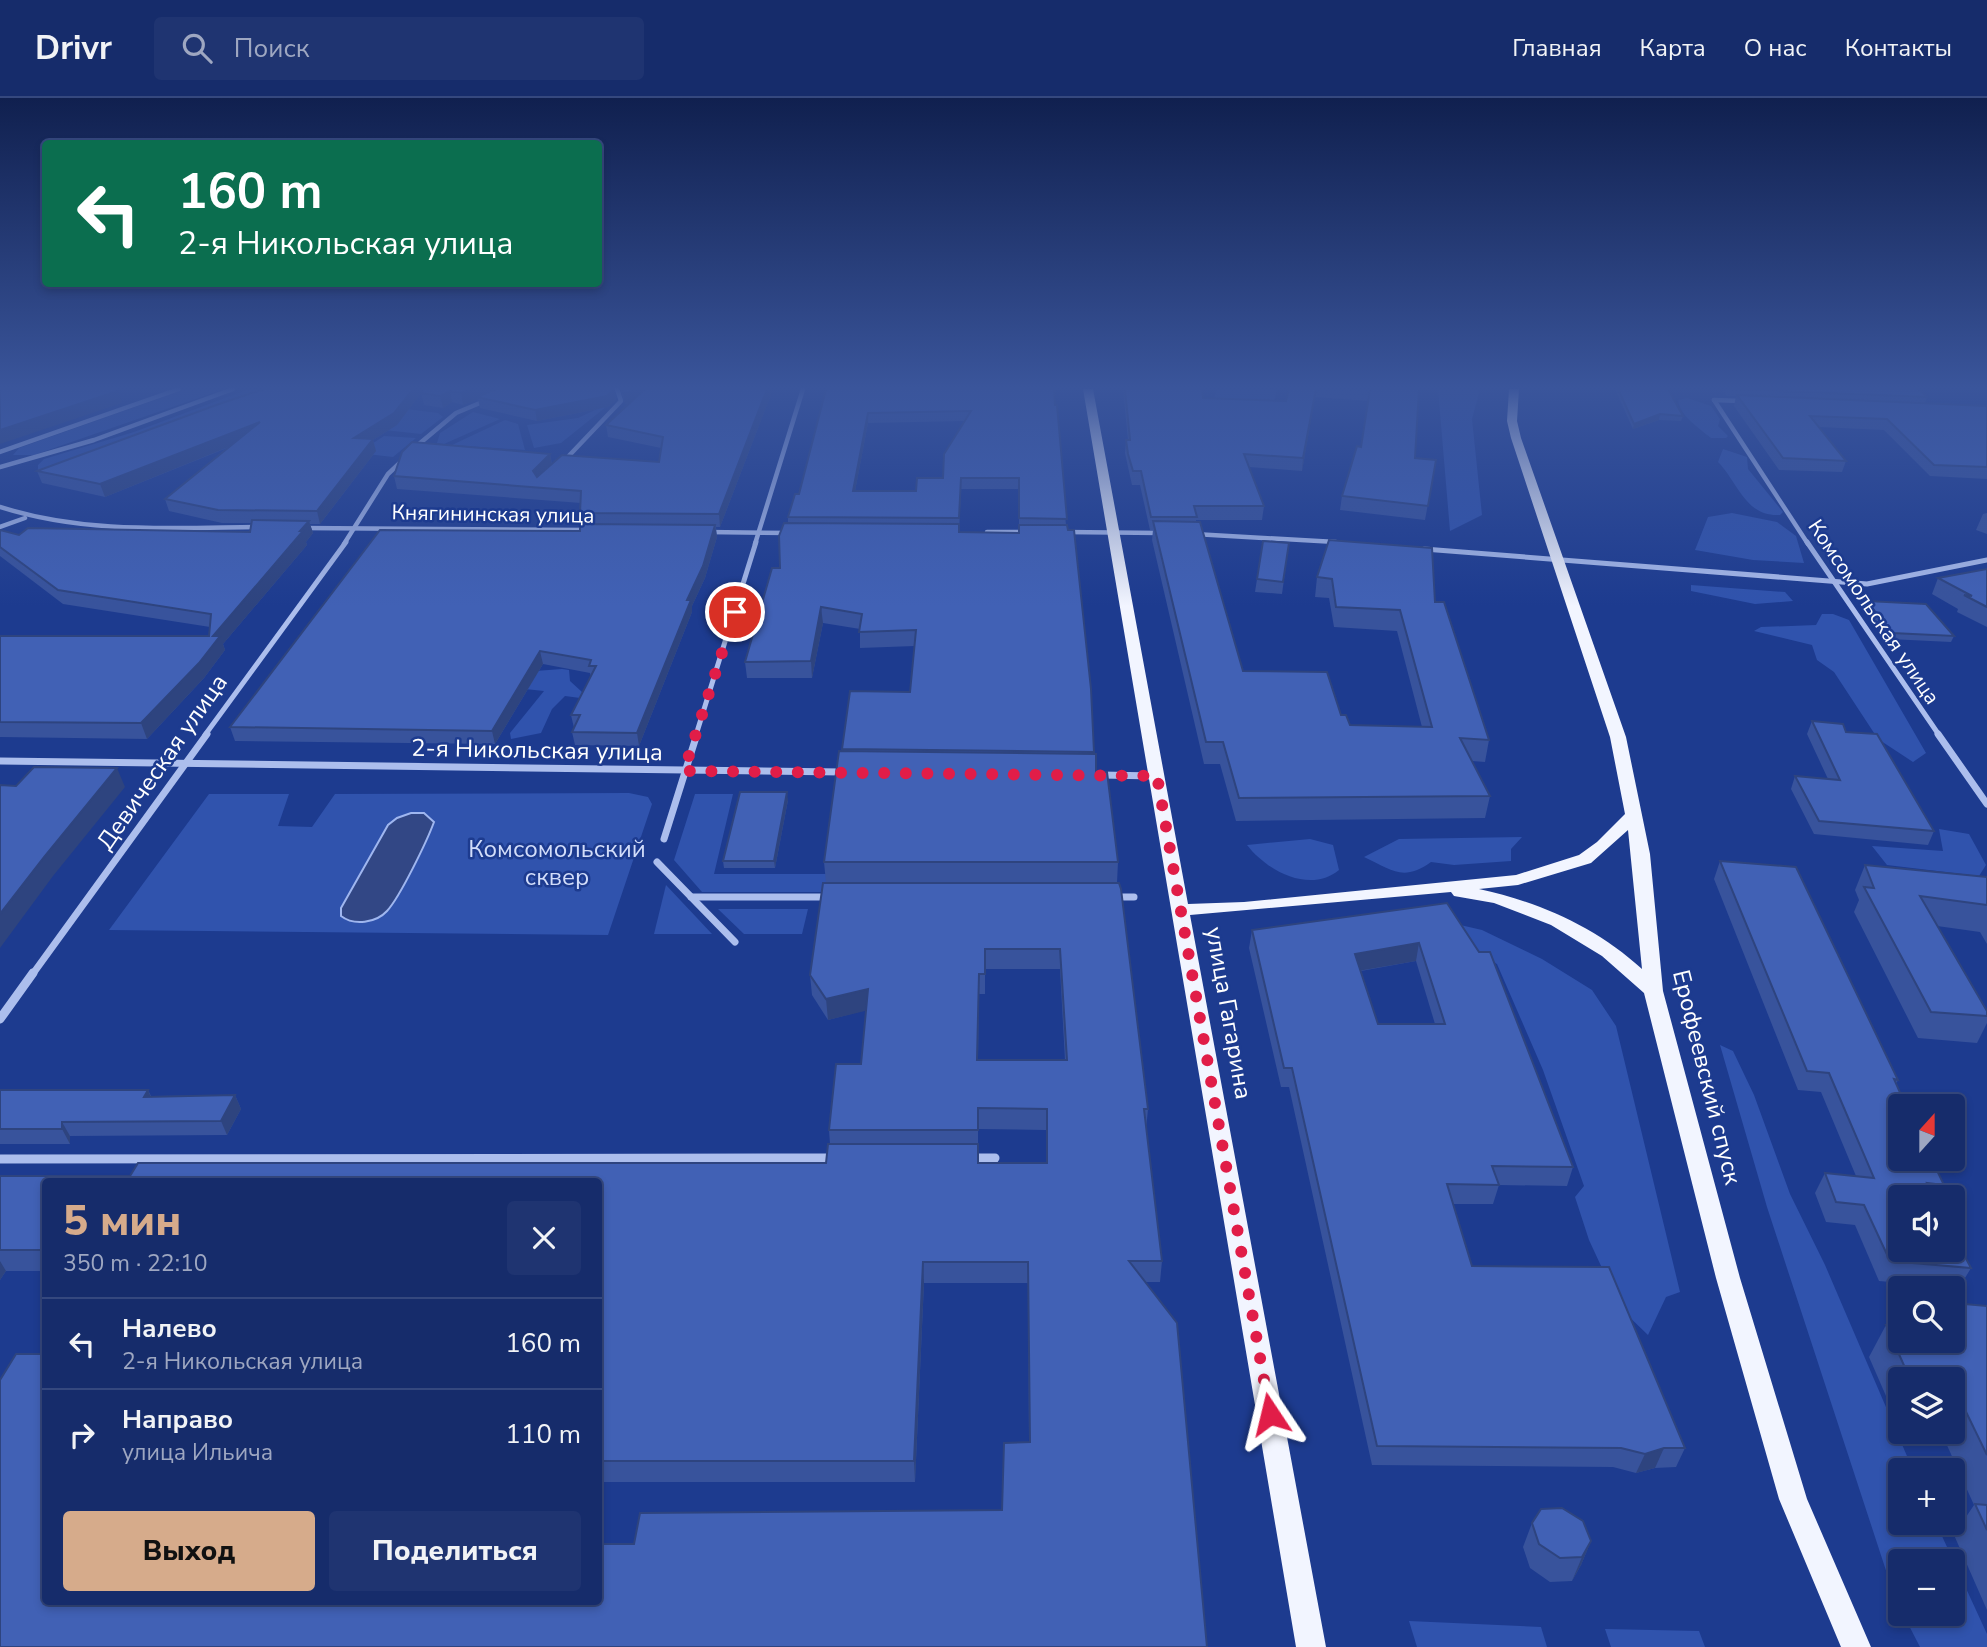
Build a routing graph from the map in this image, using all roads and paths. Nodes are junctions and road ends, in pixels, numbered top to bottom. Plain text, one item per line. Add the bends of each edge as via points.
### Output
1 (20, 461) edge
2 (401, 461) edge
3 (563, 461) edge
4 (781, 461) edge
5 (1101, 461) edge
6 (1524, 461) edge
7 (1754, 461) edge
8 (559, 465) edge
9 (0, 467) edge
10 (0, 507) edge
11 (26, 517) junction
12 (0, 527) edge
13 (266, 527) edge
14 (292, 528) edge
15 (356, 528) junction
16 (598, 531) edge
17 (694, 532) edge
18 (975, 532) edge
19 (1042, 532) edge
20 (1055, 532) edge
21 (1114, 532) junction
22 (760, 533) junction
23 (800, 533) edge
24 (1170, 533) edge
25 (1184, 534) edge
26 (1350, 543) edge
27 (1413, 548) edge
28 (1987, 560) edge
29 (1833, 582) junction
30 (0, 761) edge
31 (185, 762) junction
32 (684, 771) junction
33 (848, 772) edge
34 (1089, 774) edge
35 (1157, 776) junction
36 (1987, 804) edge
37 (1634, 814) junction
38 (664, 839) dead end
39 (657, 862) dead end
40 (1435, 890) junction
41 (691, 897) junction
42 (839, 897) edge
43 (1107, 897) edge
44 (1134, 897) dead end
45 (1181, 910) junction
46 (735, 942) dead end
47 (1653, 991) junction
48 (0, 1019) edge
49 (0, 1158) edge
50 (845, 1158) edge
51 (954, 1158) edge
52 (995, 1158) dead end
53 (1311, 1647) edge
54 (1856, 1647) edge

1 - 9 street
2 - 15 street, Девическая улица
3 - 8 street
4 - 22 street
5 - 21 main road, улица Гагарина
6 - 37 main road, Ерофеевский спуск via 1618,737
7 - 29 street, Комсомольская улица
10 - 11 street
11 - 12 street
11 - 13 street via 98,527
14 - 15 street, Княгининская улица
15 - 16 street, Княгининская улица
15 - 31 street, Девическая улица
17 - 22 street
18 - 19 street
20 - 21 street
21 - 24 street
21 - 35 main road, улица Гагарина
22 - 23 street
22 - 32 street
25 - 26 street
27 - 29 street
28 - 29 street via 1867,584
29 - 36 street, Комсомольская улица
30 - 31 street, 2-я Никольская улица
31 - 32 street, 2-я Никольская улица
31 - 48 street, Девическая улица
32 - 33 street, 2-я Никольская улица
32 - 38 street
34 - 35 street
35 - 45 main road, улица Гагарина
37 - 40 main road via 1585,859 1518,880
37 - 47 main road, Ерофеевский спуск
39 - 41 street
40 - 45 main road
40 - 47 main road via 1511,903 1550,919 1609,952
41 - 42 street
41 - 46 street
43 - 44 street
45 - 53 main road, улица Гагарина
47 - 54 main road, Ерофеевский спуск via 1728,1278 1793,1499
49 - 50 street
51 - 52 street

